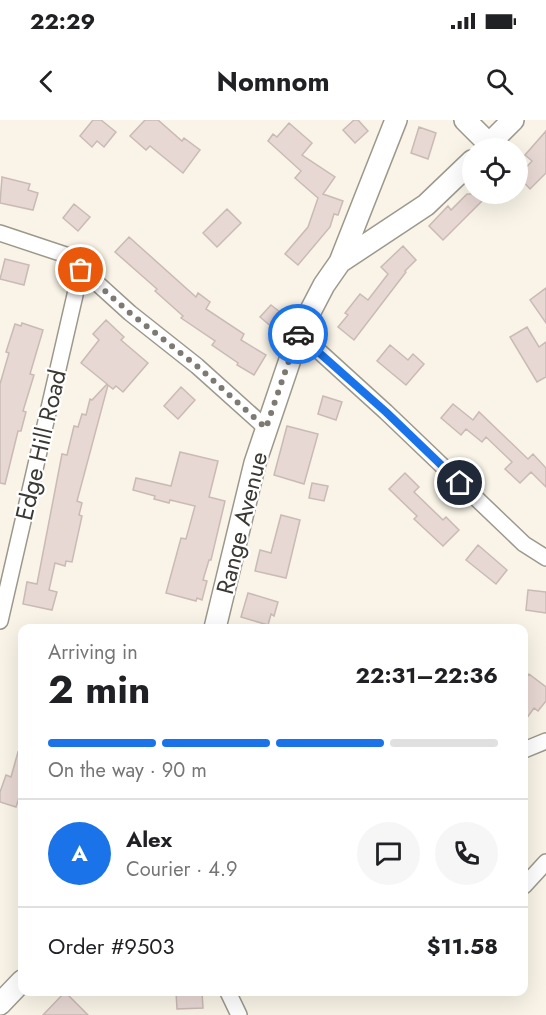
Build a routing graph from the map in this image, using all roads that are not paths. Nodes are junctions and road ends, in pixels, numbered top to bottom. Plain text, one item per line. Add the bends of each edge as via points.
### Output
1 (396, 120) edge
2 (465, 120) edge
3 (513, 120) edge
4 (480, 138) edge
5 (495, 138) edge
6 (462, 171) edge
7 (0, 233) edge
8 (340, 262) junction
9 (81, 270) junction
10 (298, 333) junction
11 (266, 428) junction
12 (546, 558) edge
13 (0, 621) edge
14 (216, 624) edge
15 (546, 741) edge
16 (528, 748) edge
17 (546, 862) edge
18 (528, 881) edge
19 (18, 985) edge
20 (230, 996) edge
21 (0, 1004) edge
22 (239, 1015) edge

1 - 8 street, Range Avenue
2 - 4 street
3 - 5 street
6 - 8 street via 426,205
7 - 9 street via 66,255
8 - 10 street, Range Avenue
9 - 11 street
9 - 13 street, Edge Hill Road
10 - 11 street, Range Avenue
10 - 12 street via 524,544
11 - 14 street, Range Avenue
15 - 16 street
17 - 18 street
19 - 21 street
20 - 22 street

